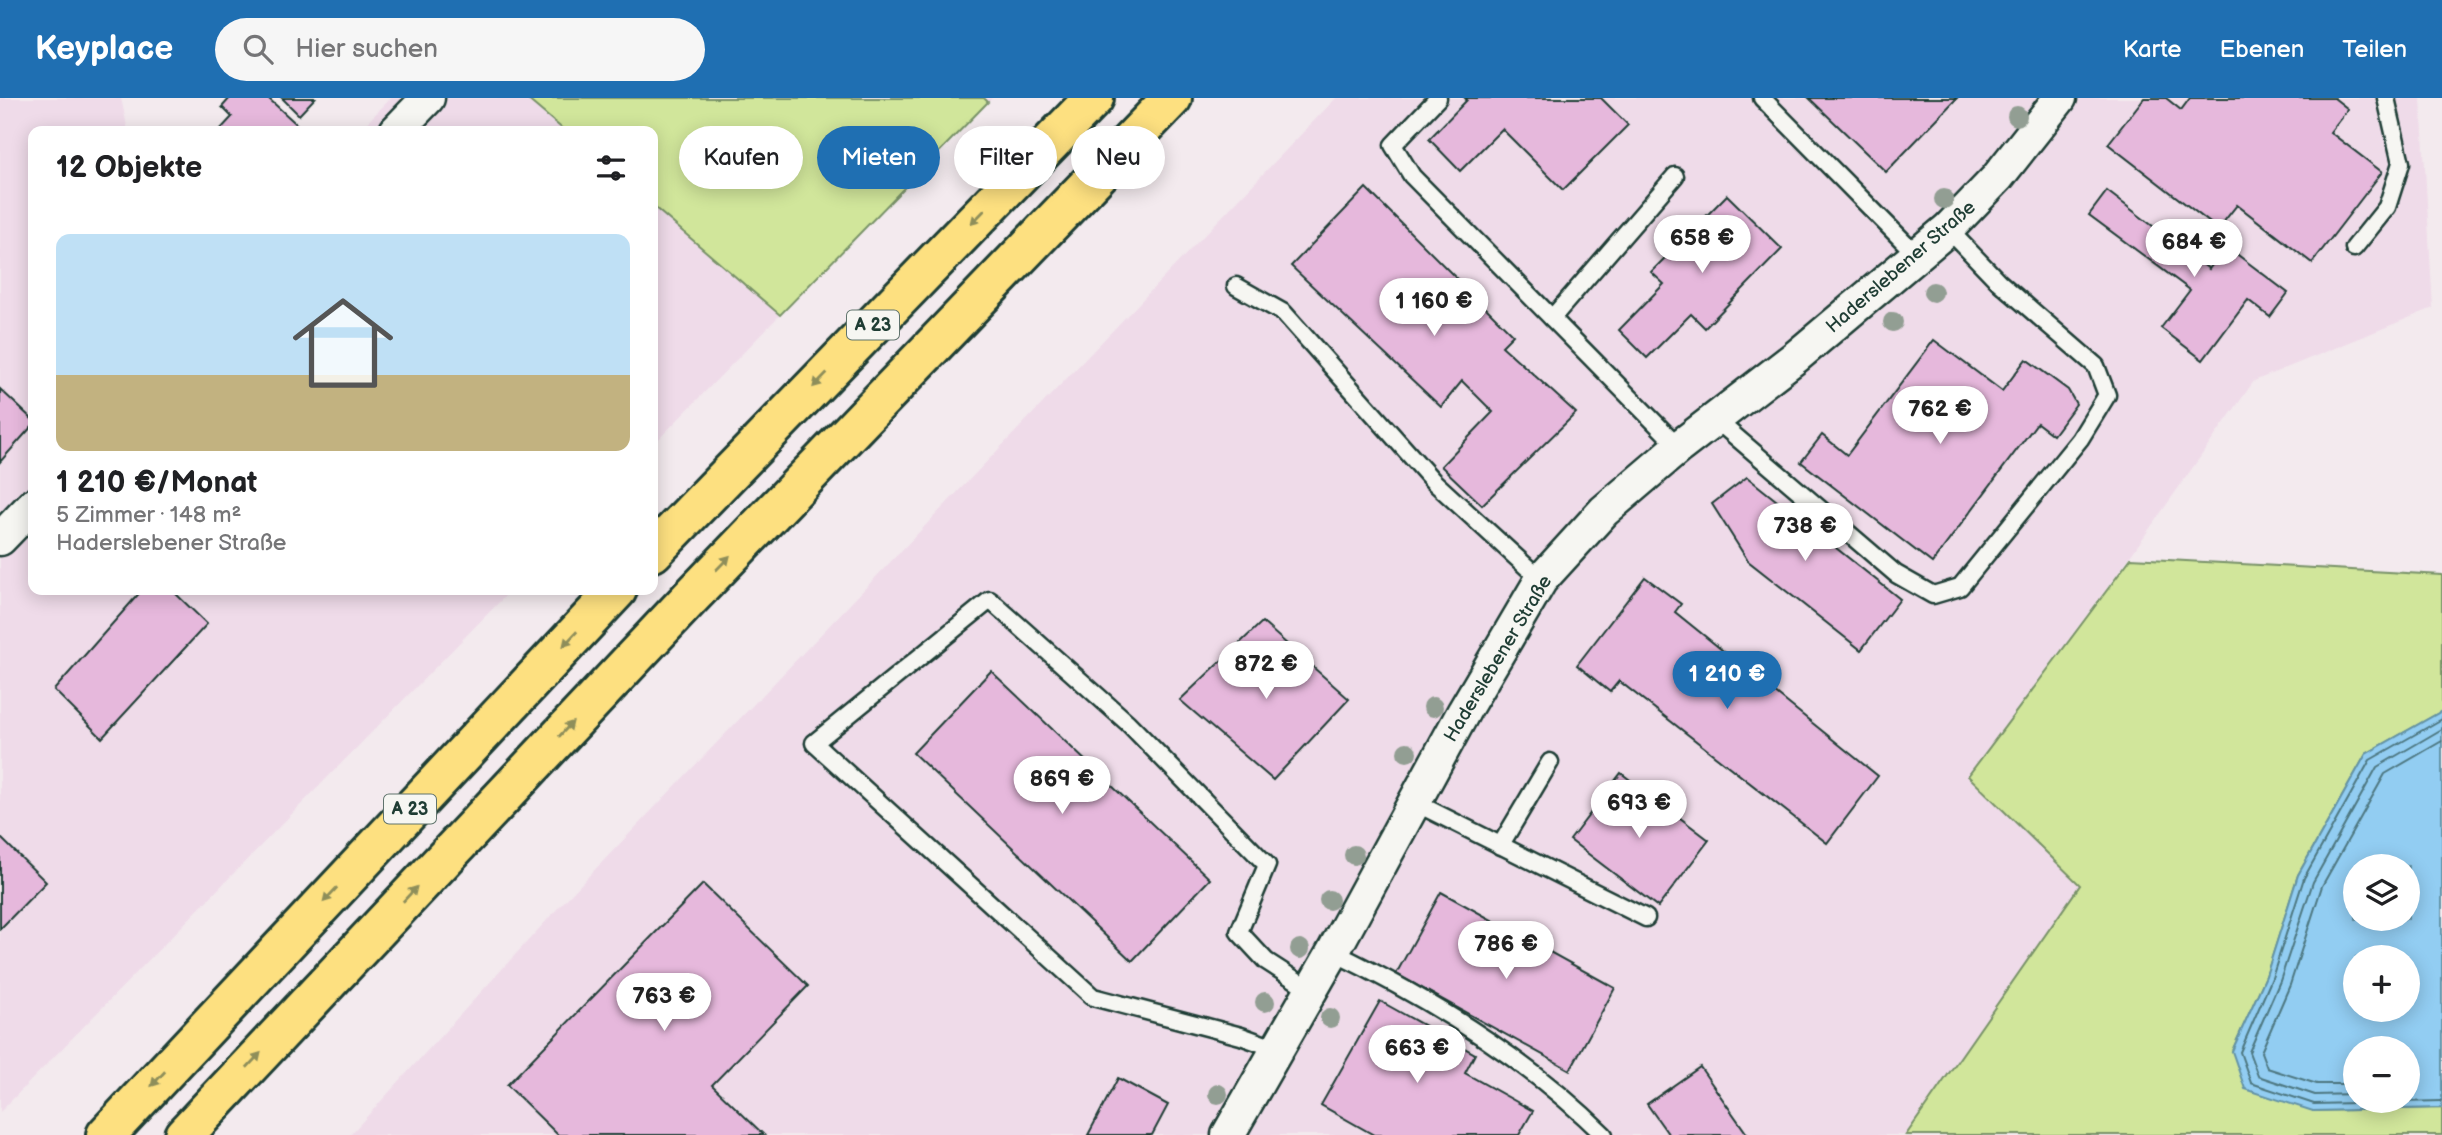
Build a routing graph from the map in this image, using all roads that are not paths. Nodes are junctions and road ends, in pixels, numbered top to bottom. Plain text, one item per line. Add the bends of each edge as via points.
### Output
1 (428, 98) edge
2 (1094, 98) edge
3 (1172, 98) edge
4 (1438, 98) edge
5 (1762, 98) edge
6 (2060, 98) edge
7 (2386, 98) edge
8 (401, 126) edge
9 (1675, 176) dead end
10 (1948, 229) junction
11 (2354, 248) dead end
12 (1917, 255) junction
13 (1236, 286) dead end
14 (1552, 318) junction
15 (1715, 419) junction
16 (1679, 447) junction
17 (28, 510) edge
18 (0, 539) edge
19 (658, 547) edge
20 (1541, 580) junction
21 (612, 595) edge
22 (1550, 762) dead end
23 (1414, 803) junction
24 (1500, 846) junction
25 (1646, 918) dead end
26 (1333, 952) junction
27 (1311, 990) junction
28 (1277, 1049) junction
29 (106, 1135) edge
30 (184, 1135) edge
31 (1228, 1135) edge
32 (1604, 1135) edge

1 - 8 street
2 -> 19 highway, A 23
30 -> 3 highway, A 23 via 689,598
4 - 14 lane via 1393,145 1412,176
5 - 12 lane
6 - 10 street, Haderslebener Straße via 1997,178
7 - 11 lane via 2401,163 2387,207
9 - 14 lane
10 - 12 street, Haderslebener Straße
10 - 15 lane via 1999,282 2096,366 2107,396 2080,439 1960,587 1933,595 1896,575
12 - 15 street, Haderslebener Straße
13 - 20 lane via 1284,313 1433,481
14 - 16 lane
15 - 16 street, Haderslebener Straße
16 - 20 street, Haderslebener Straße via 1604,511
17 - 18 street
20 - 23 street, Haderslebener Straße
21 -> 29 highway, A 23
22 - 24 lane
23 - 24 lane
23 - 26 street, Haderslebener Straße
24 - 25 lane
26 - 27 street, Haderslebener Straße
26 - 32 lane via 1384,977 1495,1046 1576,1107
27 - 28 street, Haderslebener Straße
27 - 28 lane via 1266,961 1239,932 1267,865 1129,723 990,600 814,743 1093,997
28 - 31 street, Haderslebener Straße

